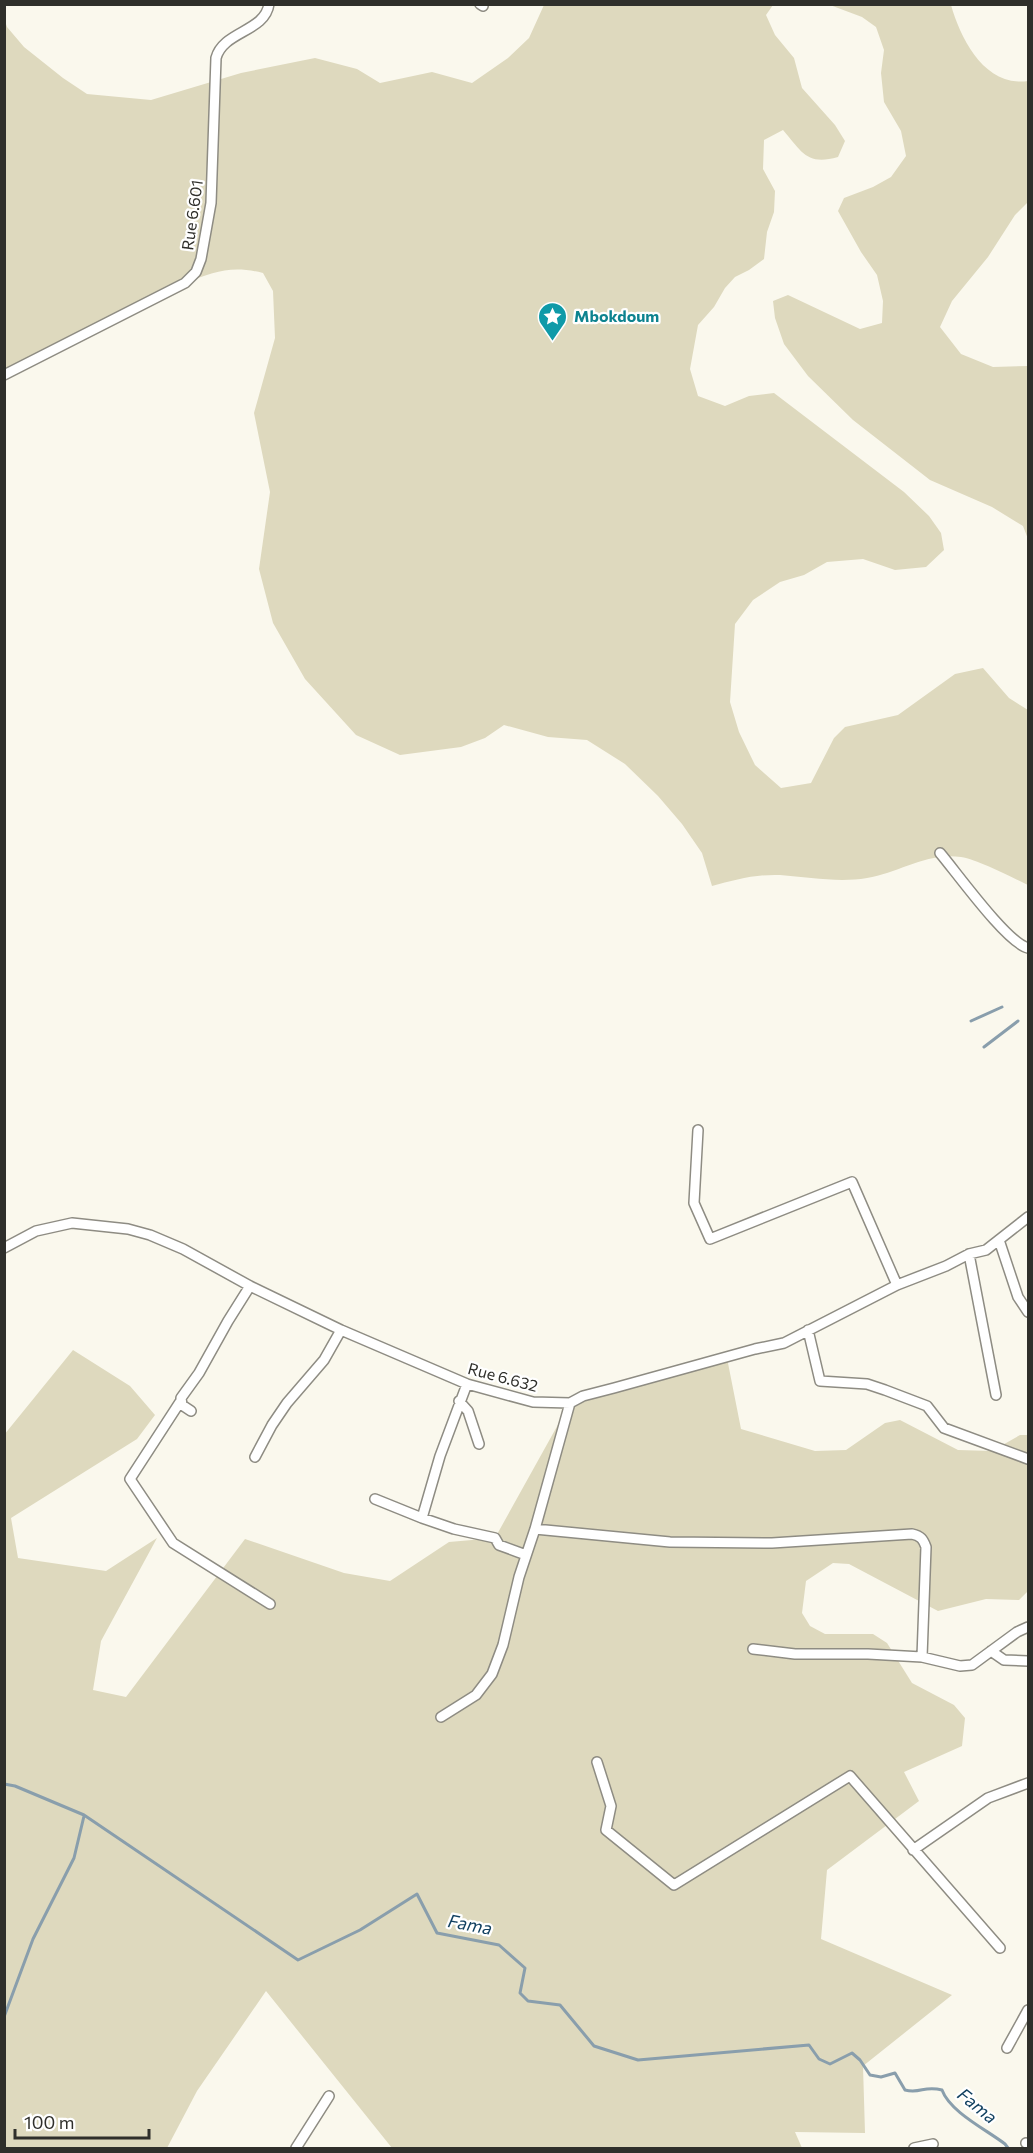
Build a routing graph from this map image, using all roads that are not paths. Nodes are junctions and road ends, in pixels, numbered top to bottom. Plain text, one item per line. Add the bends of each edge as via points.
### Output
1 (269, 4) edge
2 (4, 375) edge
3 (940, 853) dead end
4 (1029, 948) edge
5 (698, 1130) dead end
6 (1029, 1217) edge
7 (999, 1240) junction
8 (4, 1248) edge
9 (969, 1254) junction
10 (897, 1285) junction
11 (250, 1286) junction
12 (1029, 1312) edge
13 (341, 1330) junction
14 (808, 1330) junction
15 (467, 1384) junction
16 (996, 1395) dead end
17 (459, 1401) junction
18 (180, 1402) junction
19 (570, 1403) junction
20 (191, 1411) dead end
21 (478, 1444) dead end
22 (255, 1457) dead end
23 (1029, 1459) edge
24 (375, 1499) dead end
25 (422, 1518) junction
26 (535, 1529) junction
27 (526, 1555) junction
28 (270, 1604) dead end
29 (1029, 1627) edge
30 (753, 1648) dead end
31 (991, 1651) junction
32 (922, 1657) junction
33 (1029, 1661) edge
34 (441, 1717) dead end
35 (597, 1762) dead end
36 (1029, 1783) edge
37 (913, 1850) junction
38 (1000, 1948) dead end
39 (1029, 2010) edge
40 (1007, 2048) dead end
41 (329, 2096) dead end
42 (933, 2144) dead end
43 (296, 2148) edge
44 (914, 2148) edge

1 - 2 street, Rue 6.601 via 263,19 224,44 216,58 211,203 196,272 185,283
3 - 4 street via 1008,935
5 - 10 street via 694,1203 710,1239 852,1182
6 - 7 street, Rue 6.632
7 - 9 street, Rue 6.632 via 986,1250
7 - 12 street via 1018,1297
8 - 11 street, Rue 6.632 via 58,1224 128,1229 161,1239
9 - 10 street, Rue 6.632
9 - 16 street
10 - 14 street, Rue 6.632
11 - 13 street, Rue 6.632
11 - 18 street
13 - 15 street, Rue 6.632
13 - 22 street via 324,1360 277,1418
14 - 19 street, Rue 6.632 via 784,1343 583,1396
14 - 23 street via 820,1381 867,1384 885,1390 927,1406 944,1428
15 - 17 street
15 - 19 street, Rue 6.632 via 532,1402
17 - 21 street via 468,1412
17 - 25 street
18 - 20 street
18 - 28 street via 130,1479 172,1543
19 - 26 street
24 - 25 street
25 - 27 street via 495,1538 499,1545
26 - 27 street
26 - 32 street via 670,1542 772,1543 919,1535 926,1547
27 - 34 street via 492,1674 476,1695
29 - 31 street
30 - 32 street via 795,1654
31 - 32 street via 972,1665
31 - 33 street via 1004,1660
35 - 37 street via 611,1806 606,1830 674,1885 850,1776
36 - 37 street via 988,1798
37 - 38 street
39 - 40 street
41 - 43 street
42 - 44 street

